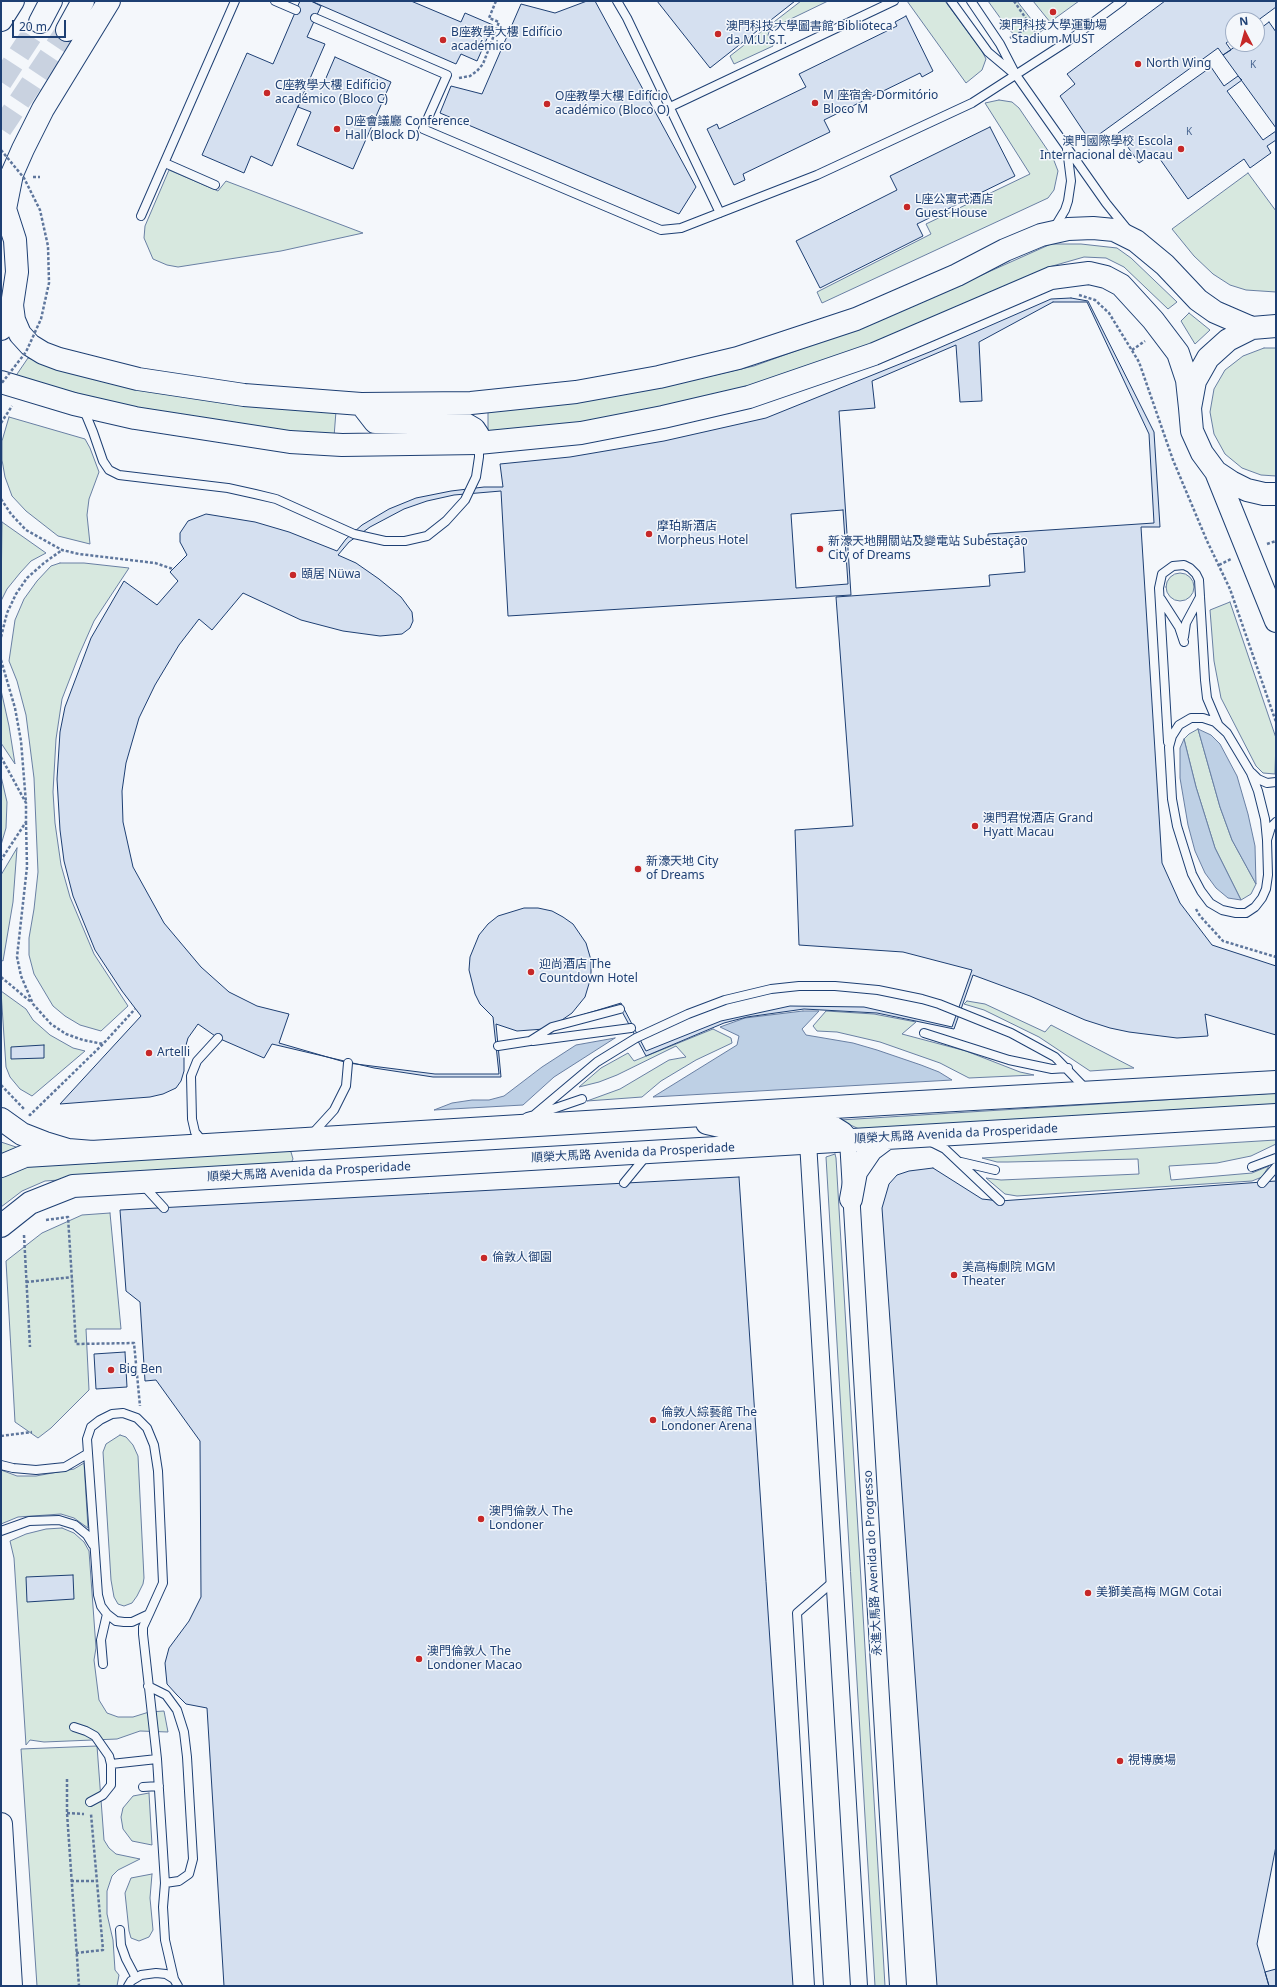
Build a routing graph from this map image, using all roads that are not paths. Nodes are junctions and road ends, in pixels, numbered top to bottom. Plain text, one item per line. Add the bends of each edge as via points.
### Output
1 (13, 1) edge
2 (51, 1) edge
3 (83, 1) edge
4 (109, 1) edge
5 (235, 1) edge
6 (274, 1) edge
7 (617, 1) edge
8 (894, 1) edge
9 (951, 1) edge
10 (971, 1) edge
11 (1122, 1) edge
12 (296, 10) dead end
13 (315, 18) dead end
14 (1, 20) edge
15 (40, 22) tunnel mouth
16 (67, 30) tunnel mouth
17 (1016, 75) junction
18 (670, 107) junction
19 (1066, 145) junction
20 (165, 163) junction
21 (215, 185) dead end
22 (3, 205) edge
23 (720, 213) junction
24 (141, 216) dead end
25 (1041, 235) junction
26 (1136, 240) junction
27 (12, 305) junction
28 (1276, 326) edge
29 (1252, 328) junction
30 (1, 329) edge
31 (1, 383) edge
32 (74, 404) junction
33 (361, 404) junction
34 (1190, 408) junction
35 (478, 443) junction
36 (1216, 472) junction
37 (1276, 494) edge
38 (1160, 596) junction
39 (1201, 596) junction
40 (1276, 621) edge
41 (1220, 726) junction
42 (1169, 761) junction
43 (1251, 773) junction
44 (1276, 782) edge
45 (1276, 822) edge
46 (1267, 840) junction
47 (620, 1009) dead end
48 (631, 1028) dead end
49 (924, 1033) dead end
50 (218, 1038) dead end
51 (530, 1041) junction
52 (498, 1046) dead end
53 (348, 1063) dead end
54 (1068, 1068) junction
55 (1276, 1082) edge
56 (1089, 1093) junction
57 (582, 1099) dead end
58 (1276, 1115) edge
59 (534, 1116) junction
60 (682, 1117) junction
61 (1, 1119) edge
62 (192, 1119) junction
63 (486, 1129) junction
64 (896, 1137) junction
65 (306, 1139) junction
66 (848, 1140) junction
67 (808, 1142) junction
68 (206, 1145) junction
69 (183, 1147) junction
70 (93, 1152) junction
71 (650, 1152) junction
72 (1276, 1158) edge
73 (959, 1161) junction
74 (1, 1166) edge
75 (1276, 1167) edge
76 (1252, 1168) dead end
77 (995, 1170) dead end
78 (308, 1172) junction
79 (140, 1182) junction
80 (624, 1183) dead end
81 (1262, 1183) dead end
82 (851, 1199) junction
83 (1000, 1201) dead end
84 (164, 1208) dead end
85 (1, 1226) edge
86 (87, 1454) junction
87 (1, 1465) edge
88 (1, 1531) edge
89 (94, 1547) junction
90 (835, 1580) junction
91 (107, 1614) junction
92 (149, 1614) junction
93 (103, 1664) dead end
94 (148, 1683) junction
95 (74, 1728) dead end
96 (157, 1759) junction
97 (111, 1764) junction
98 (159, 1786) junction
99 (142, 1787) dead end
100 (90, 1802) dead end
101 (1, 1824) edge
102 (165, 1883) junction
103 (120, 1930) dead end
104 (136, 1978) junction
105 (176, 1982) edge
106 (11, 1986) edge
107 (128, 1986) edge
108 (819, 1986) edge
109 (859, 1986) edge
110 (898, 1986) edge

1 - 14 main road
2 - 15 main road
3 - 16 main road
4 - 22 main road via 43,109 12,174
5 - 20 lane
6 - 12 lane
7 - 18 lane
8 - 18 lane
9 - 17 lane via 988,52
10 - 17 lane via 1000,44
11 - 17 lane
13 - 23 lane via 446,75 423,129 661,230 681,228
17 - 19 lane
17 - 23 lane via 972,103 875,149
18 - 23 lane
19 - 25 lane via 1071,181 1066,205 1056,225
19 - 26 lane via 1106,203
20 - 21 lane
20 - 24 lane
22 - 27 main road via 15,240 17,272
25 - 26 main road via 1068,229 1093,228 1114,230
25 - 33 main road via 856,319 738,358 659,377 576,392 471,403
26 - 29 main road via 1165,265 1198,300 1215,312
27 - 30 main road
27 - 33 main road via 14,320 20,334 30,345 59,360 138,379 236,394
28 - 29 main road
29 - 34 main road via 1228,340 1208,358 1195,382
31 - 32 main road
32 - 35 main road via 135,418 290,442 342,445
32 - 35 lane via 86,415 103,461 109,470 119,475 228,488 255,494 293,506 354,534 385,541 405,541 427,536 446,521 465,500 476,477
33 - 35 main road via 375,422 462,422 474,429 478,435
34 - 35 main road via 1187,380 1174,347 1121,285 1106,277 1089,273 1051,278 874,354 749,397 581,433
34 - 36 main road via 1192,431 1202,453
36 - 37 main road via 1247,490
36 - 40 main road
38 - 39 lane via 1162,574 1173,566 1184,565 1196,574
38 - 39 lane via 1179,627 1184,642 1186,623
38 - 42 lane
39 - 41 lane via 1207,698
41 - 42 lane via 1203,718 1191,718 1179,725 1172,736
41 - 43 lane
42 - 46 lane via 1172,799 1184,852 1192,874 1210,903 1222,910 1236,913 1246,912 1255,907 1262,898 1267,882
43 - 44 lane via 1267,783
43 - 46 lane via 1262,806
45 - 46 lane via 1271,827
47 - 51 lane via 552,1027
48 - 51 lane
49 - 54 lane via 1009,1060 1052,1069
50 - 62 lane via 205,1050 192,1072
51 - 52 lane
53 - 65 lane via 346,1086 334,1110
54 - 56 lane
54 - 59 lane via 1055,1057 1011,1033 922,999 871,989 799,986 770,989 732,998 688,1014 636,1038 597,1062
55 - 56 main road
56 - 60 main road
57 - 59 lane
58 - 64 main road, 順榮大馬路 Avenida da Prosperidade
59 - 63 lane
60 - 63 main road
60 - 66 main road via 742,1131 825,1125 834,1128
61 - 70 main road via 22,1134 45,1143 68,1150
62 - 68 lane via 196,1132
62 - 69 lane via 191,1131
63 - 65 main road
64 - 66 main road, 順榮大馬路 Avenida da Prosperidade
64 - 73 lane via 929,1140
64 - 82 main road via 871,1150 856,1172
65 - 68 main road
65 - 78 main road
66 - 67 main road, 順榮大馬路 Avenida da Prosperidade
66 - 82 street, 永進大馬路 Avenida do Progresso
67 - 71 main road, 順榮大馬路 Avenida da Prosperidade
67 - 90 street
68 - 69 main road
69 - 70 main road
70 - 74 main road via 25,1156
71 - 78 main road, 順榮大馬路 Avenida da Prosperidade
71 - 80 lane
72 - 76 lane
73 - 77 lane
73 - 83 lane
75 - 81 lane
78 - 79 main road, 順榮大馬路 Avenida da Prosperidade
79 - 84 lane
79 - 85 main road, 順榮大馬路 Avenida da Prosperidade via 73,1186 34,1201
82 - 110 street, 永進大馬路 Avenida do Progresso
86 - 87 lane via 66,1468 31,1470
86 - 89 lane
86 - 92 lane via 87,1439 92,1428 112,1414 123,1413 137,1418 146,1428 154,1445 158,1471 163,1582
88 - 89 lane via 29,1521 59,1520 75,1525 87,1535
89 - 91 lane via 98,1596
90 - 108 lane via 797,1613
90 - 109 street
91 - 92 lane via 116,1621 132,1622
91 - 93 lane via 100,1640
92 - 94 lane via 143,1627
94 - 96 lane
94 - 102 lane via 166,1695 177,1710 184,1732 187,1757 193,1859 189,1874 179,1882
95 - 97 lane via 95,1736 109,1756
96 - 97 lane
96 - 98 lane
97 - 100 lane via 111,1784 103,1795
98 - 99 lane
98 - 102 lane
101 - 106 main road
102 - 105 lane via 164,1940
103 - 104 lane via 121,1945
104 - 105 lane via 147,1973 156,1973 166,1974
104 - 107 lane

